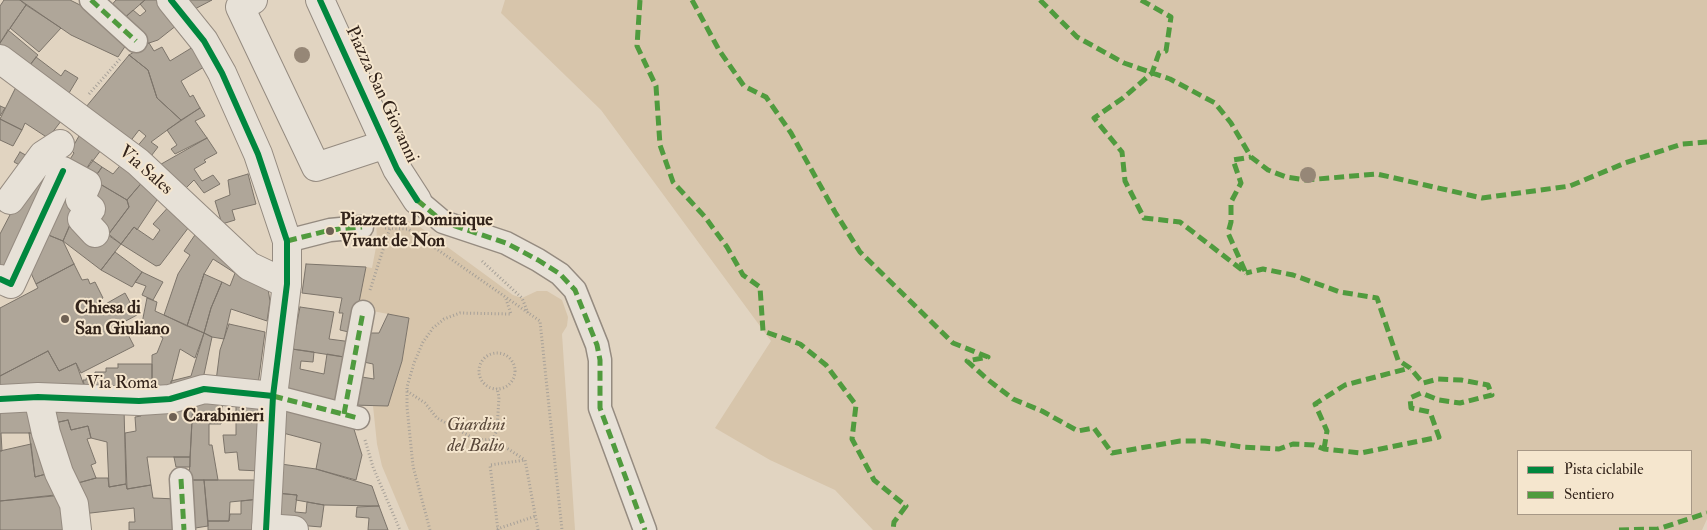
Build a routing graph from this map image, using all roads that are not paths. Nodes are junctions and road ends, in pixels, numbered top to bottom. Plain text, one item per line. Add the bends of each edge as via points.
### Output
1 (91, 0) edge
2 (171, 0) edge
3 (253, 0) edge
4 (320, 0) edge
5 (136, 41) road end
6 (0, 59) edge
7 (75, 115) junction
8 (386, 144) junction
9 (61, 157) junction
10 (10, 200) dead end
11 (417, 200) joint
12 (362, 227) road end
13 (95, 233) dead end
14 (287, 241) junction
15 (0, 279) edge
16 (287, 284) junction
17 (363, 312) road end
18 (273, 396) junction
19 (38, 397) junction
20 (0, 399) edge
21 (181, 479) dead end
22 (266, 529) edge
23 (77, 530) edge
24 (184, 530) edge
25 (294, 530) edge
26 (645, 530) edge

1 - 5 street
2 - 14 street via 204,42 222,73 258,154
3 - 8 street, Piazza San Giovanni via 240,7 316,167
4 - 8 street, Piazza San Giovanni
6 - 7 street, Via Sales
7 - 9 street
7 - 16 street, Via Sales via 138,162 249,266
8 - 11 street, Piazza San Giovanni
9 - 10 street via 43,155
9 - 13 street via 87,184 80,200 91,209 82,219
9 - 15 street via 32,238 11,284
11 - 26 street via 443,222 506,243 538,260 560,274 575,290 597,344 600,408
12 - 14 street via 330,230
14 - 16 street
16 - 18 street
17 - 18 street, Via Roma via 351,416
18 - 19 street, Via Roma via 204,389 170,398 139,401
18 - 22 street
19 - 20 street, Via Roma
19 - 23 street via 54,457 74,504
21 - 24 street
22 - 25 street

